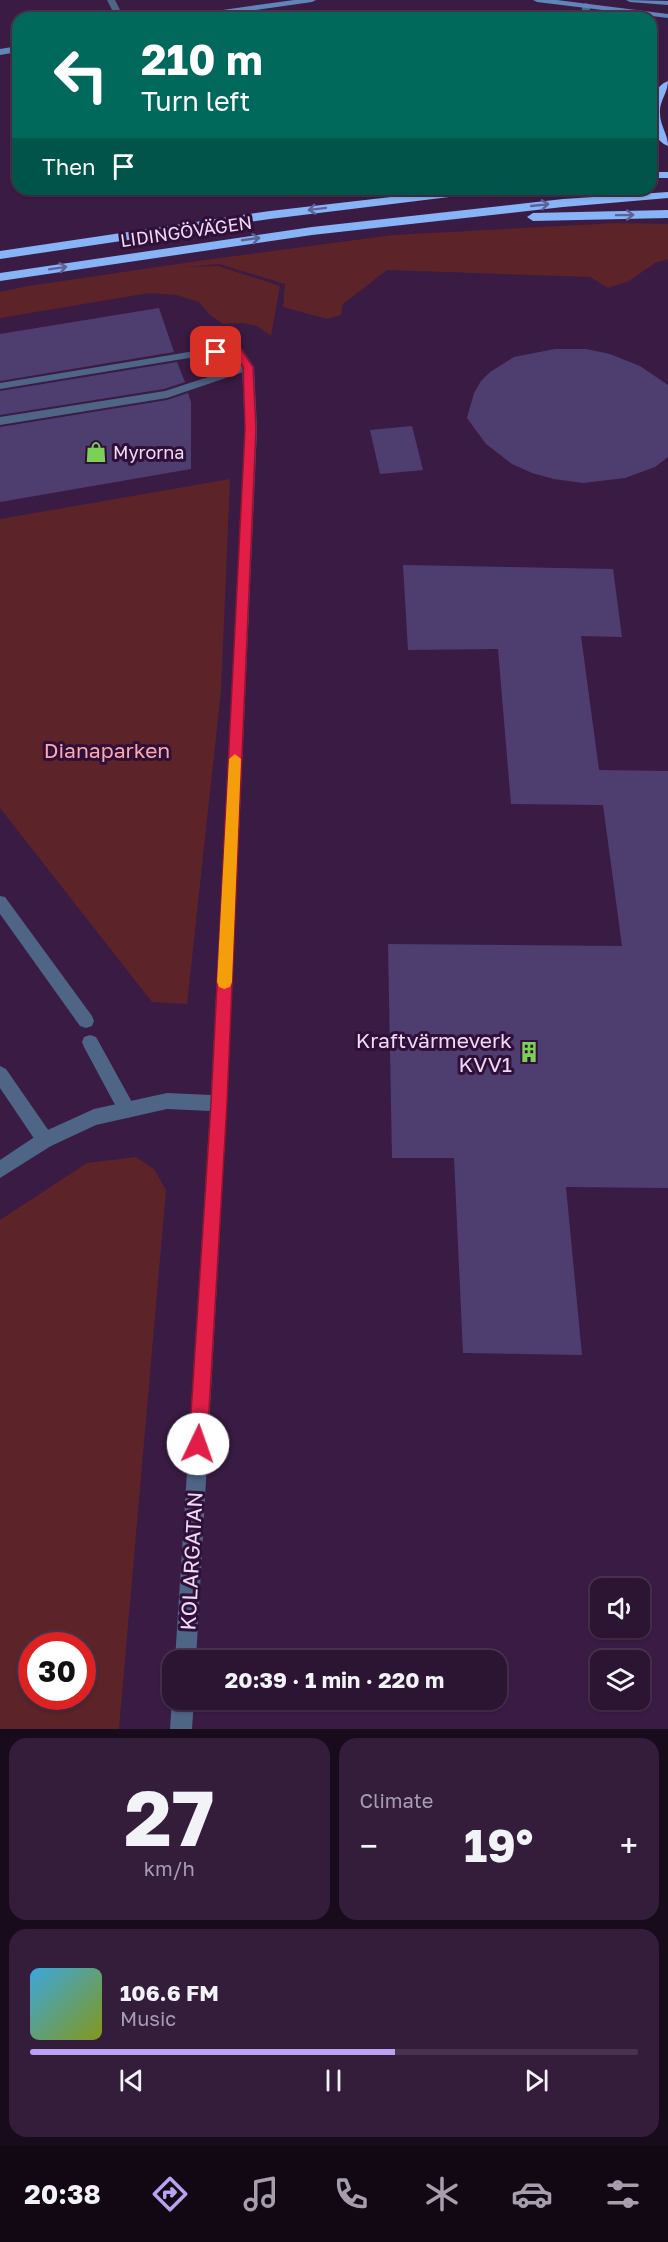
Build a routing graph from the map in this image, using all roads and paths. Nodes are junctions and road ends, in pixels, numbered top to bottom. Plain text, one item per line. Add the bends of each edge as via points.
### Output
1 (312, 0) edge
2 (537, 0) edge
3 (630, 0) edge
4 (668, 3) edge
5 (586, 5) junction
6 (224, 12) edge
7 (586, 12) edge
8 (638, 12) edge
9 (668, 84) edge
10 (657, 97) edge
11 (657, 128) edge
12 (668, 143) edge
13 (437, 195) edge
14 (668, 195) edge
15 (668, 214) edge
16 (378, 223) junction
17 (0, 255) edge
18 (0, 277) edge
19 (248, 367) junction
20 (0, 386) edge
21 (0, 422) edge
22 (0, 902) edge
23 (86, 1021) dead end
24 (90, 1042) dead end
25 (0, 1074) edge
26 (219, 1103) junction
27 (127, 1110) junction
28 (45, 1140) junction
29 (0, 1170) edge
30 (186, 1650) edge
31 (182, 1710) edge
32 (181, 1729) edge

1 - 6 main road
2 - 5 main road
3 - 4 main road
5 - 7 street
5 - 8 main road
9 - 10 highway
11 - 12 highway
13 -> 17 highway, LIDINGÖVÄGEN via 143,232
16 -> 14 highway
16 -> 15 highway
18 -> 16 highway, LIDINGÖVÄGEN
19 - 20 street via 238,351 195,354
19 - 21 street via 166,394
19 - 26 street, KOLARGATAN via 250,440
22 - 23 street
24 - 27 street
25 - 28 street
26 - 27 street via 167,1101
26 - 30 street, KOLARGATAN
27 - 28 street via 94,1117
28 - 29 street
31 - 32 street

